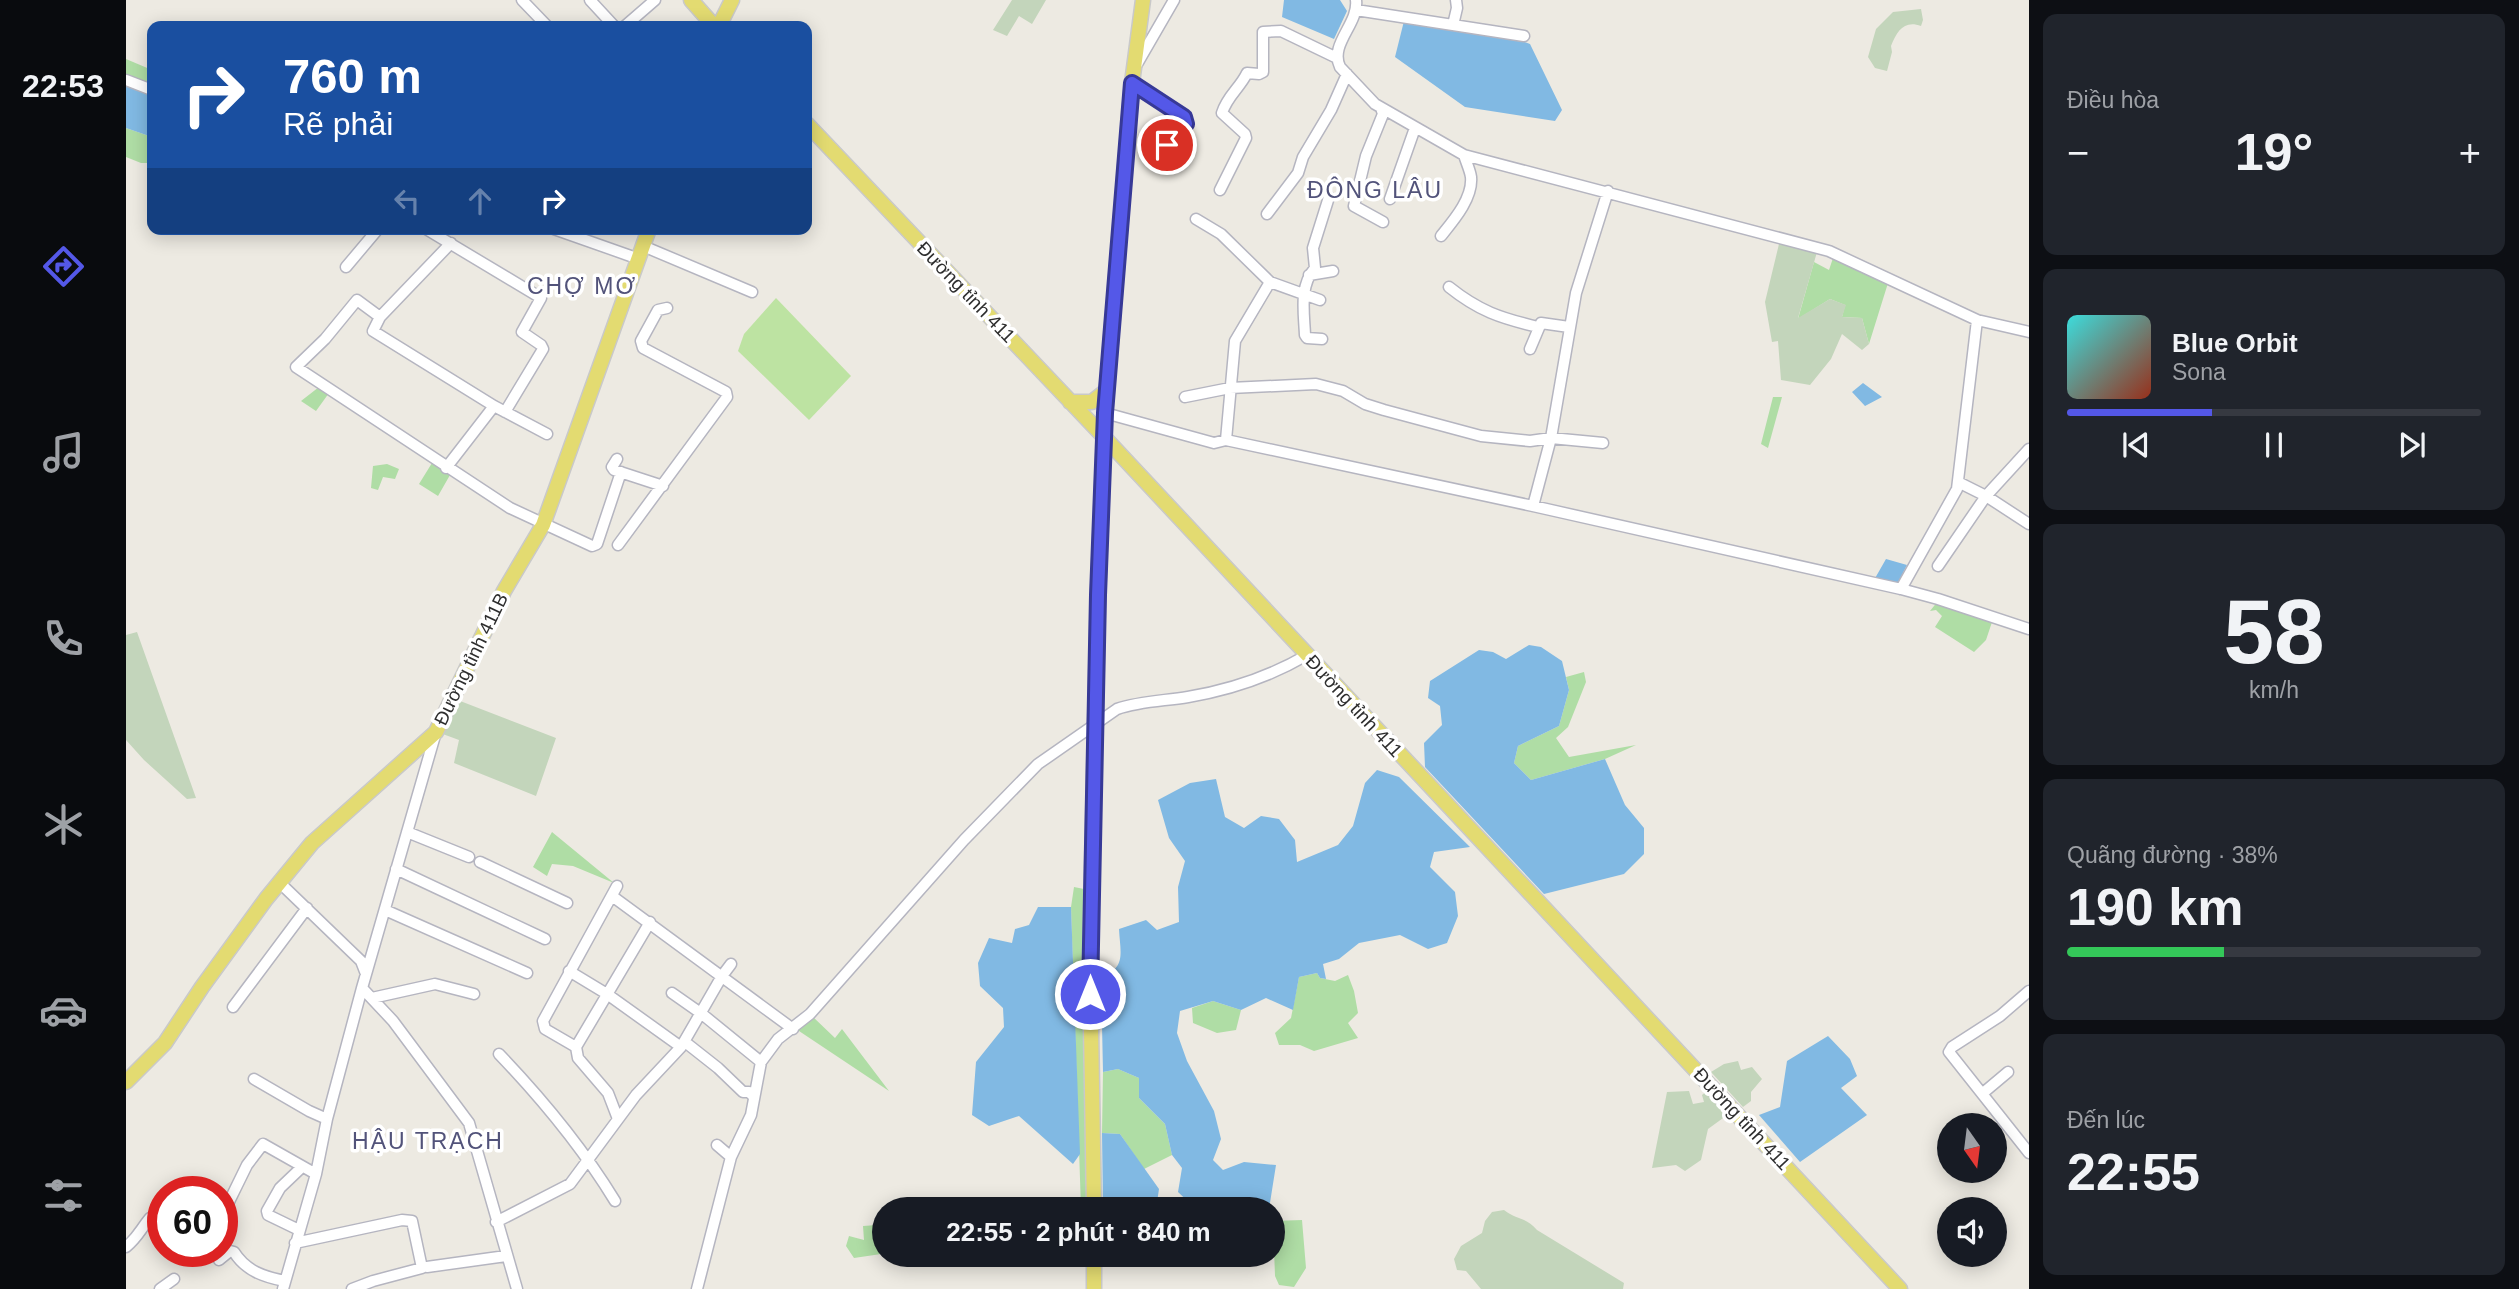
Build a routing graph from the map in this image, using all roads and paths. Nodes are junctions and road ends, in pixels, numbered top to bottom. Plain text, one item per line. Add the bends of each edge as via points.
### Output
1 (522, 0) edge
2 (590, 0) edge
3 (655, 0) edge
4 (691, 0) edge
5 (732, 0) edge
6 (1143, 0) edge
7 (1174, 0) edge
8 (1456, 0) edge
9 (1356, 5) edge
10 (542, 21) edge
11 (609, 21) edge
12 (631, 21) edge
13 (711, 21) edge
14 (719, 21) edge
15 (1453, 25) junction
16 (1524, 36) dead end
17 (1337, 58) junction
18 (1135, 68) junction
19 (1347, 74) junction
20 (126, 80) edge
21 (1132, 83) junction
22 (147, 88) edge
23 (1381, 108) junction
24 (1415, 128) junction
25 (812, 129) edge
26 (1167, 145) dead end
27 (1464, 155) junction
28 (1220, 190) dead end
29 (1608, 191) junction
30 (1329, 197) dead end
31 (1390, 199) dead end
32 (1267, 214) dead end
33 (1196, 219) dead end
34 (1383, 222) dead end
35 (373, 235) edge
36 (437, 235) edge
37 (576, 235) edge
38 (647, 235) edge
39 (1441, 236) dead end
40 (451, 243) junction
41 (641, 253) junction
42 (346, 267) dead end
43 (1333, 271) dead end
44 (1309, 275) junction
45 (1270, 282) junction
46 (1449, 287) dead end
47 (752, 292) dead end
48 (1304, 294) junction
49 (1320, 300) dead end
50 (667, 309) dead end
51 (380, 317) junction
52 (1977, 320) junction
53 (1538, 327) junction
54 (1569, 327) junction
55 (2029, 332) edge
56 (1322, 339) dead end
57 (1530, 349) dead end
58 (1230, 388) junction
59 (1106, 391) junction
60 (1185, 397) dead end
61 (1070, 402) junction
62 (494, 406) junction
63 (505, 412) junction
64 (1105, 413) junction
65 (547, 434) dead end
66 (1104, 437) junction
67 (1551, 438) junction
68 (1226, 440) junction
69 (1603, 443) dead end
70 (2029, 449) edge
71 (617, 459) dead end
72 (446, 468) junction
73 (1133, 468) junction
74 (621, 472) junction
75 (1103, 481) junction
76 (1958, 482) junction
77 (663, 486) junction
78 (1986, 496) junction
79 (1533, 506) junction
80 (2029, 524) edge
81 (543, 525) junction
82 (618, 545) dead end
83 (1938, 566) dead end
84 (1901, 589) junction
85 (2029, 629) edge
86 (1307, 655) junction
87 (1095, 725) junction
88 (436, 732) junction
89 (407, 832) junction
90 (397, 869) junction
91 (279, 882) junction
92 (567, 903) dead end
93 (307, 908) junction
94 (385, 910) junction
95 (650, 922) junction
96 (545, 939) dead end
97 (731, 964) dead end
98 (569, 971) junction
99 (527, 973) dead end
100 (366, 974) junction
101 (722, 976) junction
102 (362, 988) junction
103 (672, 993) dead end
104 (474, 994) dead end
105 (607, 994) junction
106 (2028, 994) edge
107 (372, 998) junction
108 (233, 1007) dead end
109 (702, 1014) junction
110 (793, 1029) junction
111 (683, 1045) junction
112 (576, 1047) junction
113 (499, 1054) dead end
114 (761, 1062) junction
115 (2008, 1072) dead end
116 (254, 1079) dead end
117 (126, 1082) edge
118 (1983, 1093) junction
119 (754, 1097) junction
120 (327, 1119) junction
121 (618, 1119) junction
122 (717, 1145) dead end
123 (2029, 1153) edge
124 (731, 1157) junction
125 (590, 1159) junction
126 (302, 1167) junction
127 (316, 1174) junction
128 (238, 1183) edge
129 (1094, 1197) edge
130 (615, 1200) dead end
131 (147, 1222) edge
132 (496, 1222) junction
133 (299, 1230) junction
134 (295, 1243) junction
135 (126, 1247) edge
136 (506, 1256) junction
137 (238, 1257) edge
138 (428, 1267) dead end
139 (1094, 1267) edge
140 (174, 1279) dead end
141 (284, 1285) edge
142 (160, 1289) edge
143 (352, 1289) edge
144 (517, 1289) edge
145 (697, 1289) edge
146 (1094, 1289) edge
147 (1900, 1289) edge

1 - 10 street
2 - 11 street
3 - 12 street
4 - 13 main road
5 - 14 main road
6 - 18 main road
7 - 18 street
8 - 15 street
9 - 15 street
9 - 17 street
15 - 16 street
17 - 19 street
17 - 28 street via 1281,31 1263,32 1263,72 1247,73 1227,98 1222,113 1246,138
18 - 21 main road
19 - 23 street
19 - 32 street via 1298,173
20 - 22 street
21 - 26 street via 1184,117 1186,124
21 - 59 main road
23 - 24 street
23 - 34 street via 1383,114 1366,156 1354,206
24 - 27 street
24 - 31 street
25 - 61 main road, Đường tỉnh 411
27 - 29 street
27 - 39 street via 1470,190
29 - 52 street via 1829,251
29 - 54 street
30 - 44 street via 1314,244 1315,268
33 - 45 street via 1221,234
35 - 42 street
36 - 40 street
37 - 41 street
38 - 41 main road, Đường tỉnh 411B
40 - 51 street
40 - 63 street via 541,298 523,332 543,348
41 - 47 street
41 - 81 main road, Đường tỉnh 411B
43 - 44 street
44 - 48 street
45 - 48 street
45 - 58 street via 1235,341
46 - 53 street via 1474,307
48 - 49 street
48 - 56 street via 1307,338
50 - 77 street via 657,310 641,341 643,348 727,395
51 - 62 street via 373,327 375,333
51 - 72 street via 357,300 296,367
52 - 55 street
52 - 76 street
53 - 54 street via 1541,323
53 - 57 street
54 - 67 street
58 - 60 street
58 - 67 street via 1316,384 1384,410 1481,436 1530,441
58 - 68 street
59 - 61 main road via 1092,402
59 - 64 main road
61 - 66 main road, Đường tỉnh 411
62 - 63 street
62 - 72 street
63 - 65 street
64 - 66 main road
64 - 68 street via 1214,443
66 - 73 main road, Đường tỉnh 411
66 - 75 main road
67 - 69 street
67 - 79 street
68 - 79 street
70 - 78 street
71 - 74 street via 613,468
72 - 81 street
73 - 75 main road via 1117,469
73 - 86 main road, Đường tỉnh 411
74 - 77 street
74 - 81 street via 595,545
75 - 87 main road
76 - 78 street
76 - 84 street
77 - 82 street
78 - 80 street
78 - 83 street
79 - 84 street
81 - 88 main road, Đường tỉnh 411B via 504,591
84 - 85 street
86 - 87 street via 1276,673 1200,694 1117,709
86 - 147 main road, Đường tỉnh 411
87 - 110 street via 1038,764
87 - 129 main road via 1090,967
88 - 89 street
88 - 91 main road, Đường tỉnh 411B via 312,843
89 - 90 street
89 - 92 street
90 - 94 street
90 - 96 street
91 - 93 street
91 - 117 main road, Đường tỉnh 411B via 165,1043
93 - 100 street via 361,961
93 - 108 street
94 - 99 street
94 - 100 street
95 - 98 street via 615,891
95 - 101 street
95 - 105 street
97 - 101 street
98 - 105 street
98 - 112 street via 543,1021 545,1028
100 - 102 street
101 - 109 street
101 - 110 street
102 - 107 street
102 - 120 street
103 - 109 street
104 - 107 street via 435,984
105 - 111 street
105 - 112 street
106 - 118 street via 1949,1050
107 - 132 street via 469,1123
109 - 111 street
109 - 114 street
110 - 114 street via 778,1039
111 - 119 street
111 - 121 street
112 - 121 street via 578,1058 608,1093
113 - 125 street
114 - 119 street
115 - 118 street
116 - 120 street
118 - 123 street
119 - 124 street via 751,1115
120 - 127 street
121 - 125 street
122 - 124 street
124 - 145 street
125 - 130 street
125 - 132 street via 566,1188
126 - 127 street
126 - 128 street via 263,1144
126 - 133 street via 280,1188 267,1214
127 - 133 street
131 - 135 street
132 - 136 street
133 - 134 street
134 - 141 street
134 - 143 street via 412,1221 422,1268
136 - 138 street
136 - 144 street
137 - 141 street via 258,1275
139 - 146 main road
140 - 142 street

